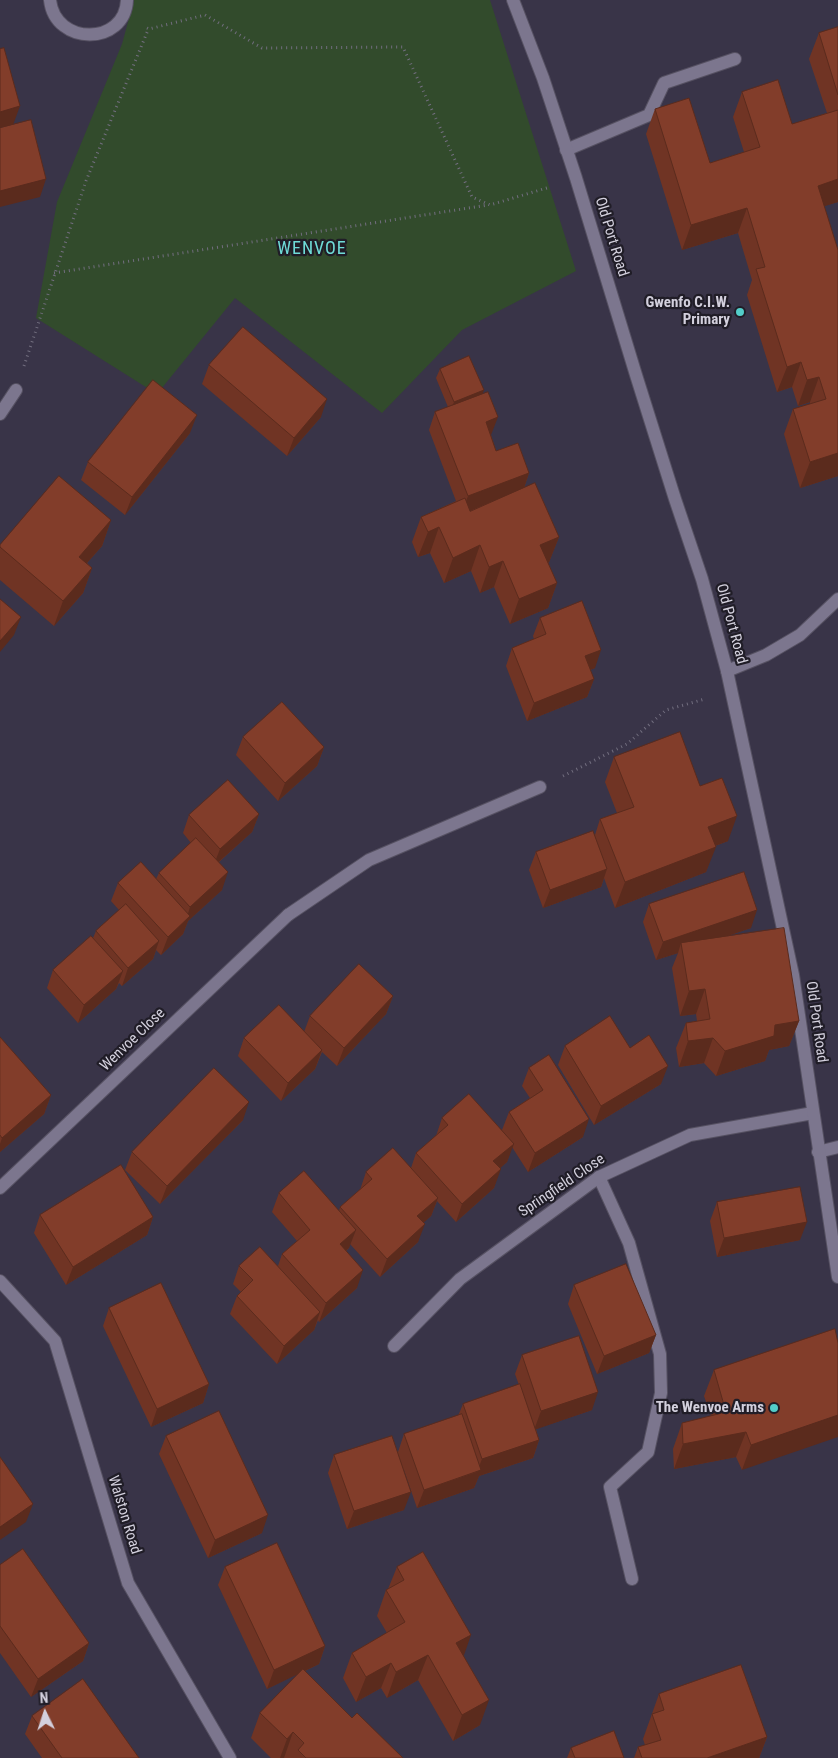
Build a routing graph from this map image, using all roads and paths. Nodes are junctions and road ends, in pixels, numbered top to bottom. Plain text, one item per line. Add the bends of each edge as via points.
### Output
1 (50, 0) edge
2 (127, 0) edge
3 (513, 0) edge
4 (151, 22) dead end
5 (149, 29) junction
6 (735, 59) dead end
7 (566, 150) junction
8 (558, 184) dead end
9 (490, 205) junction
10 (54, 273) junction
11 (16, 390) joint
12 (0, 414) edge
13 (838, 599) edge
14 (727, 670) junction
15 (732, 692) junction
16 (540, 787) joint
17 (813, 1113) junction
18 (838, 1147) edge
19 (818, 1152) junction
20 (599, 1177) junction
21 (0, 1188) edge
22 (838, 1276) edge
23 (0, 1281) edge
24 (394, 1346) dead end
25 (632, 1579) dead end
26 (230, 1758) edge

1 - 2 street via 55,16 63,26 74,33 88,35 101,34 113,27 122,17
3 - 7 street, Old Port Road
4 - 5 path
5 - 9 path via 205,15 262,48 403,47 472,197
5 - 10 path via 86,181
6 - 7 street via 664,83 649,115
7 - 14 street, Old Port Road via 702,579
8 - 9 path
9 - 10 path
10 - 11 path
11 - 12 street
13 - 14 street via 800,635 766,655
14 - 15 street, Old Port Road
15 - 16 path via 666,710 627,744
15 - 17 street, Old Port Road via 793,975
16 - 21 street, Wenvoe Close via 369,860 288,915
17 - 19 street, Old Port Road
17 - 20 street, Springfield Close via 690,1135
18 - 19 street
19 - 22 street, Old Port Road
20 - 24 street, Springfield Close via 460,1278
20 - 25 street via 629,1243 660,1354 661,1393 648,1452 610,1487
23 - 26 street, Walston Road via 55,1341 128,1583

